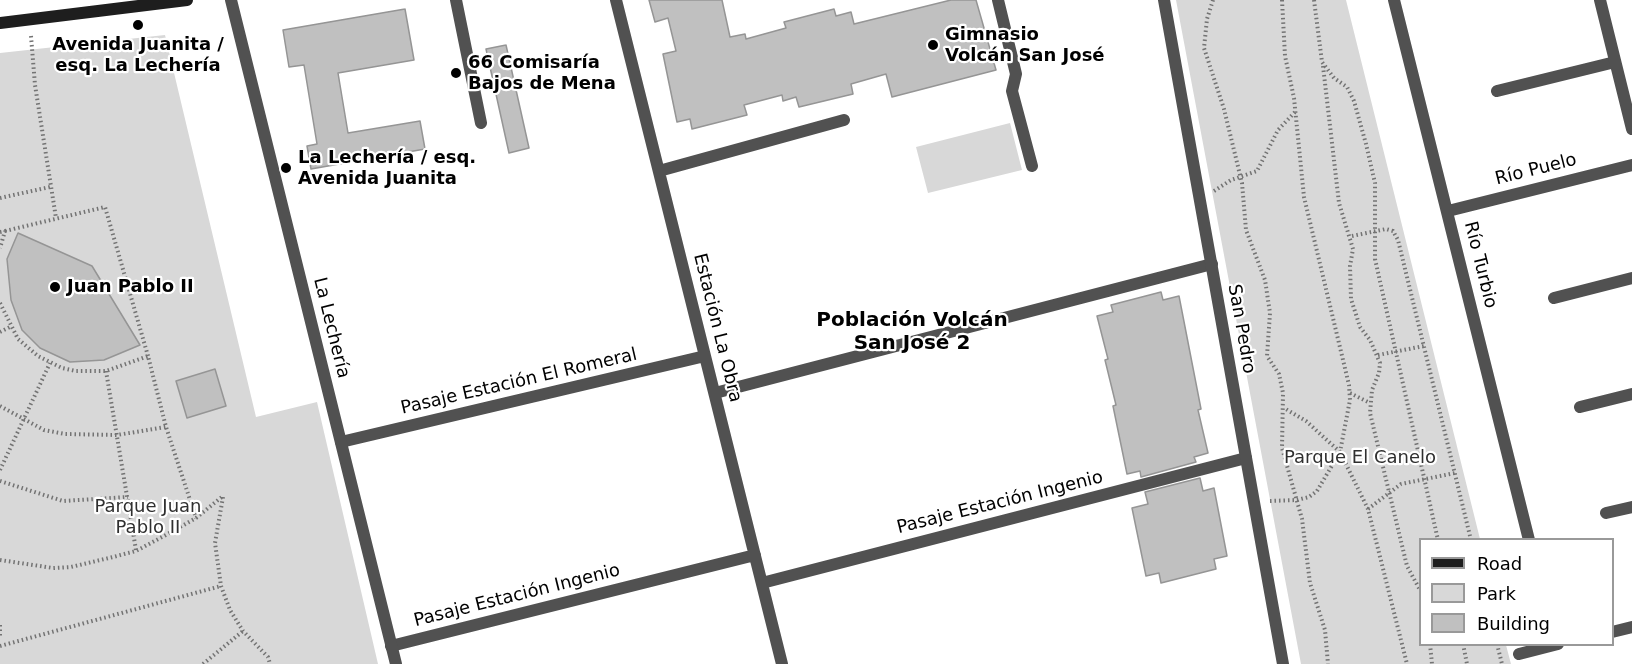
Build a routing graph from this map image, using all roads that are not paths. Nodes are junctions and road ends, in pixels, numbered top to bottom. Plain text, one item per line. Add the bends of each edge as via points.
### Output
1 (187, 0) edge
2 (231, 0) edge
3 (456, 0) edge
4 (616, 0) edge
5 (998, 0) edge
6 (1164, 0) edge
7 (1394, 0) edge
8 (1600, 0) edge
9 (0, 23) edge
10 (1615, 62) junction
11 (1497, 91) dead end
12 (1629, 108) edge
13 (844, 120) dead end
14 (481, 123) dead end
15 (1632, 129) edge
16 (1632, 165) edge
17 (1032, 166) dead end
18 (659, 171) junction
19 (1448, 211) junction
20 (1212, 264) junction
21 (1632, 279) edge
22 (1554, 297) dead end
23 (705, 356) junction
24 (715, 393) junction
25 (1632, 394) edge
26 (1580, 406) dead end
27 (341, 442) junction
28 (1246, 458) junction
29 (1632, 507) edge
30 (1606, 513) dead end
31 (1529, 538) edge
32 (755, 555) junction
33 (762, 583) junction
34 (1632, 627) edge
35 (1614, 632) edge
36 (392, 646) junction
37 (1552, 646) edge
38 (1519, 654) dead end
39 (396, 664) edge
40 (782, 664) edge
41 (1283, 664) edge

1 - 9 main road
2 - 27 street, La Lechería
3 - 14 street
4 - 18 street, Estación La Obra
5 - 17 street via 1016,74 1012,91
6 - 20 street, San Pedro
7 - 19 street, Río Turbio
8 - 10 street
10 - 11 street
10 - 12 street
12 - 15 street
13 - 18 street
16 - 19 street, Río Puelo
18 - 23 street, Estación La Obra
19 - 31 street, Río Turbio
20 - 24 street
20 - 28 street, San Pedro
21 - 22 street
23 - 24 street, Estación La Obra
23 - 27 street, Pasaje Estación El Romeral
24 - 32 street, Estación La Obra
25 - 26 street
27 - 36 street, La Lechería
28 - 33 street, Pasaje Estación Ingenio
28 - 41 street, San Pedro
29 - 30 street
32 - 33 street, Estación La Obra
32 - 36 street, Pasaje Estación Ingenio
33 - 40 street, Estación La Obra
34 - 35 street
36 - 39 street, La Lechería
37 - 38 street

